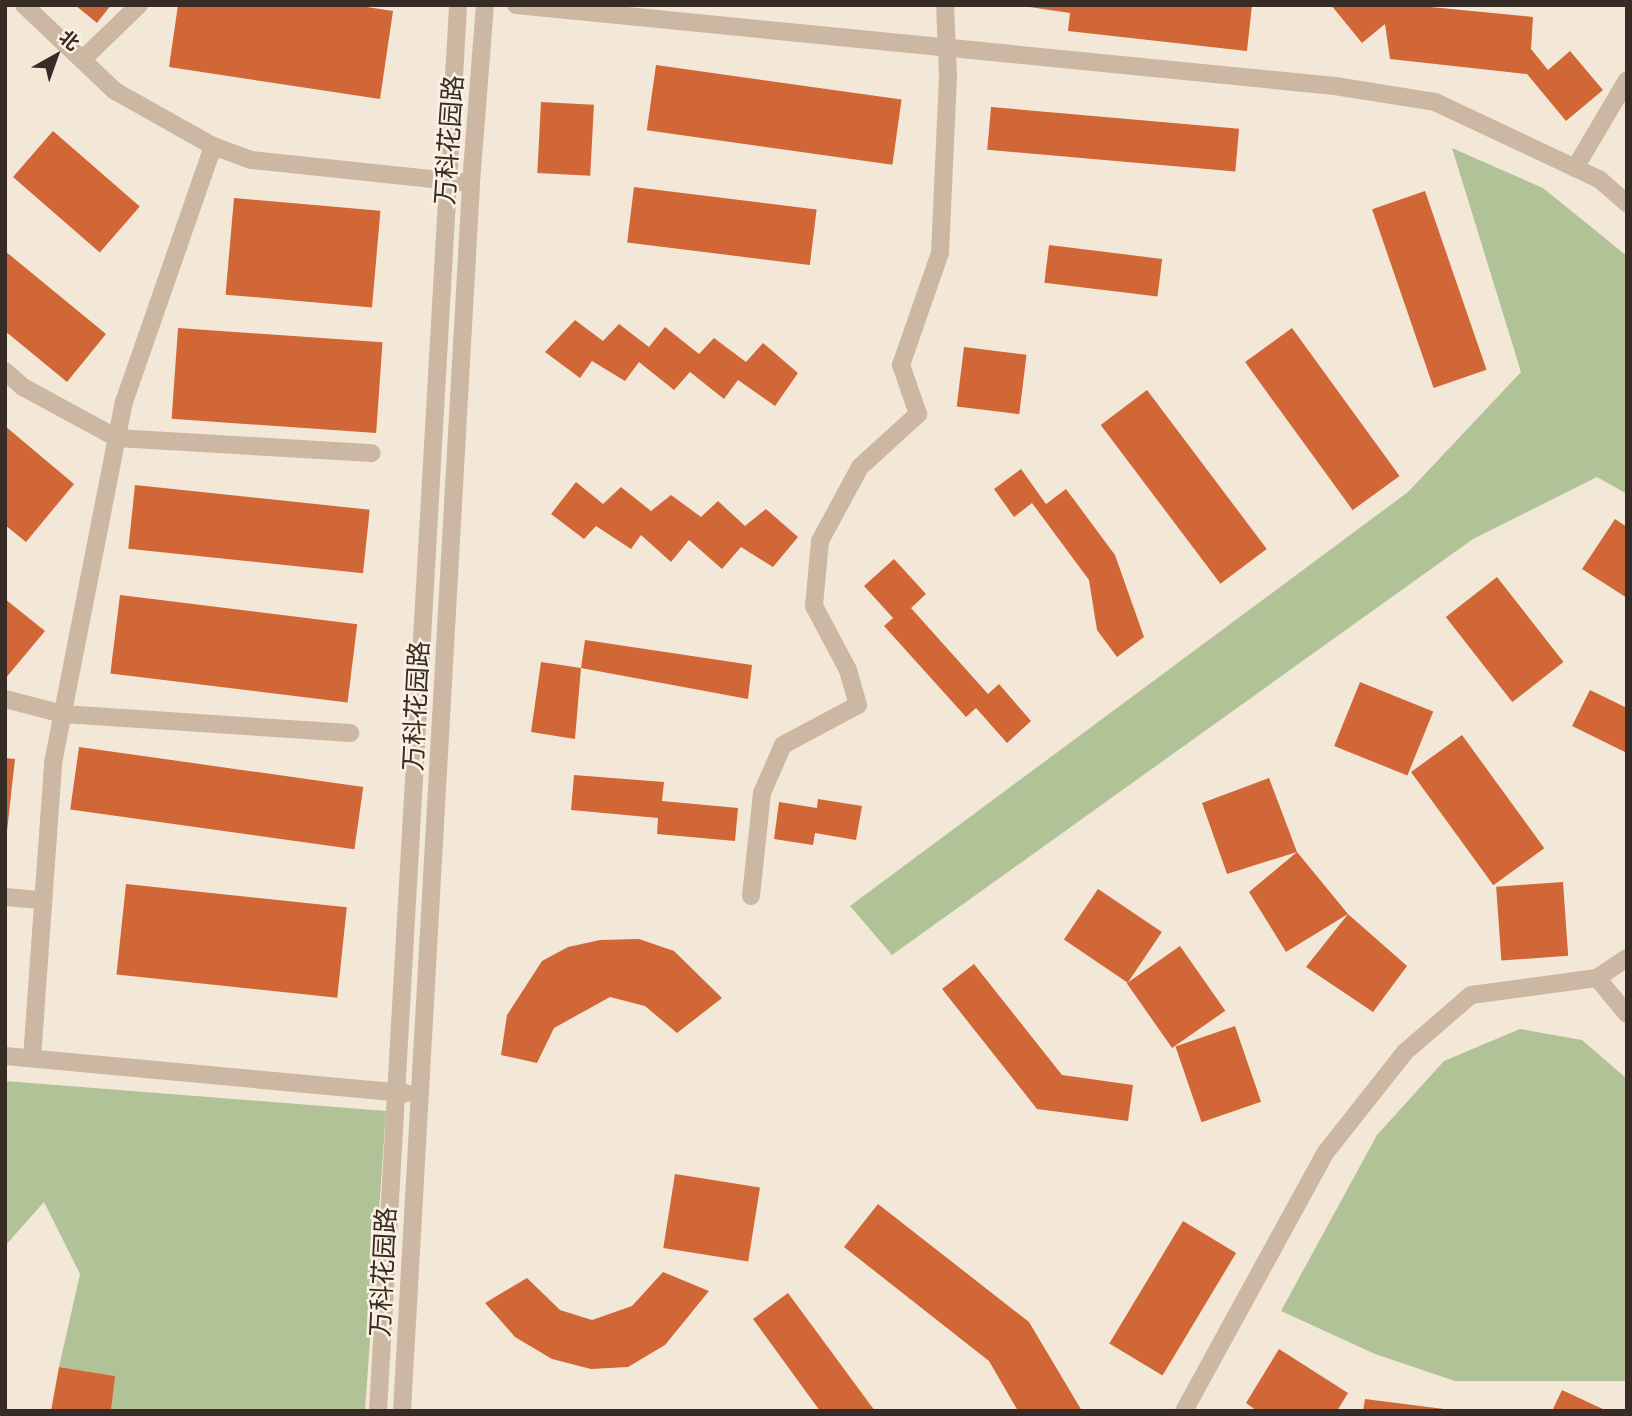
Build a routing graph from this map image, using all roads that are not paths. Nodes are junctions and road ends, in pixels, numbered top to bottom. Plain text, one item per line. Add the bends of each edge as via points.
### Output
1 (24, 5) edge
2 (139, 5) edge
3 (458, 5) edge
4 (485, 5) edge
5 (516, 5) edge
6 (946, 5) edge
7 (947, 50) junction
8 (82, 60) junction
9 (1627, 80) edge
10 (213, 146) junction
11 (1575, 168) junction
12 (445, 179) junction
13 (471, 183) junction
14 (1627, 203) edge
15 (5, 371) edge
16 (117, 438) junction
17 (372, 453) dead end
18 (5, 699) edge
19 (63, 714) junction
20 (350, 733) dead end
21 (751, 896) dead end
22 (5, 897) edge
23 (43, 900) junction
24 (1627, 958) edge
25 (1597, 978) junction
26 (1627, 1014) edge
27 (5, 1056) edge
28 (32, 1058) junction
29 (395, 1091) junction
30 (420, 1094) junction
31 (378, 1411) edge
32 (402, 1411) edge
33 (1184, 1411) edge

1 - 8 street
2 - 8 street
3 - 12 street, 万科花园路
4 - 13 street, 万科花园路
5 - 7 street
6 - 7 street
7 - 11 street via 1335,86 1435,102
7 - 21 street via 940,253 901,365 918,414 860,467 820,541 814,606 848,670 858,705 783,745 762,793
8 - 10 street via 115,91
9 - 11 street
10 - 12 street via 251,160
10 - 16 street via 124,402
11 - 14 street via 1599,179
12 - 13 street
12 - 29 street, 万科花园路
13 - 30 street, 万科花园路
15 - 16 street via 23,387
16 - 17 street
16 - 19 street
18 - 19 street
19 - 20 street
19 - 23 street via 53,763
22 - 23 street
23 - 28 street
24 - 25 street
25 - 26 street
25 - 33 street via 1471,995 1405,1052 1326,1152
27 - 28 street
28 - 29 street
29 - 30 street
29 - 31 street, 万科花园路
30 - 32 street, 万科花园路

